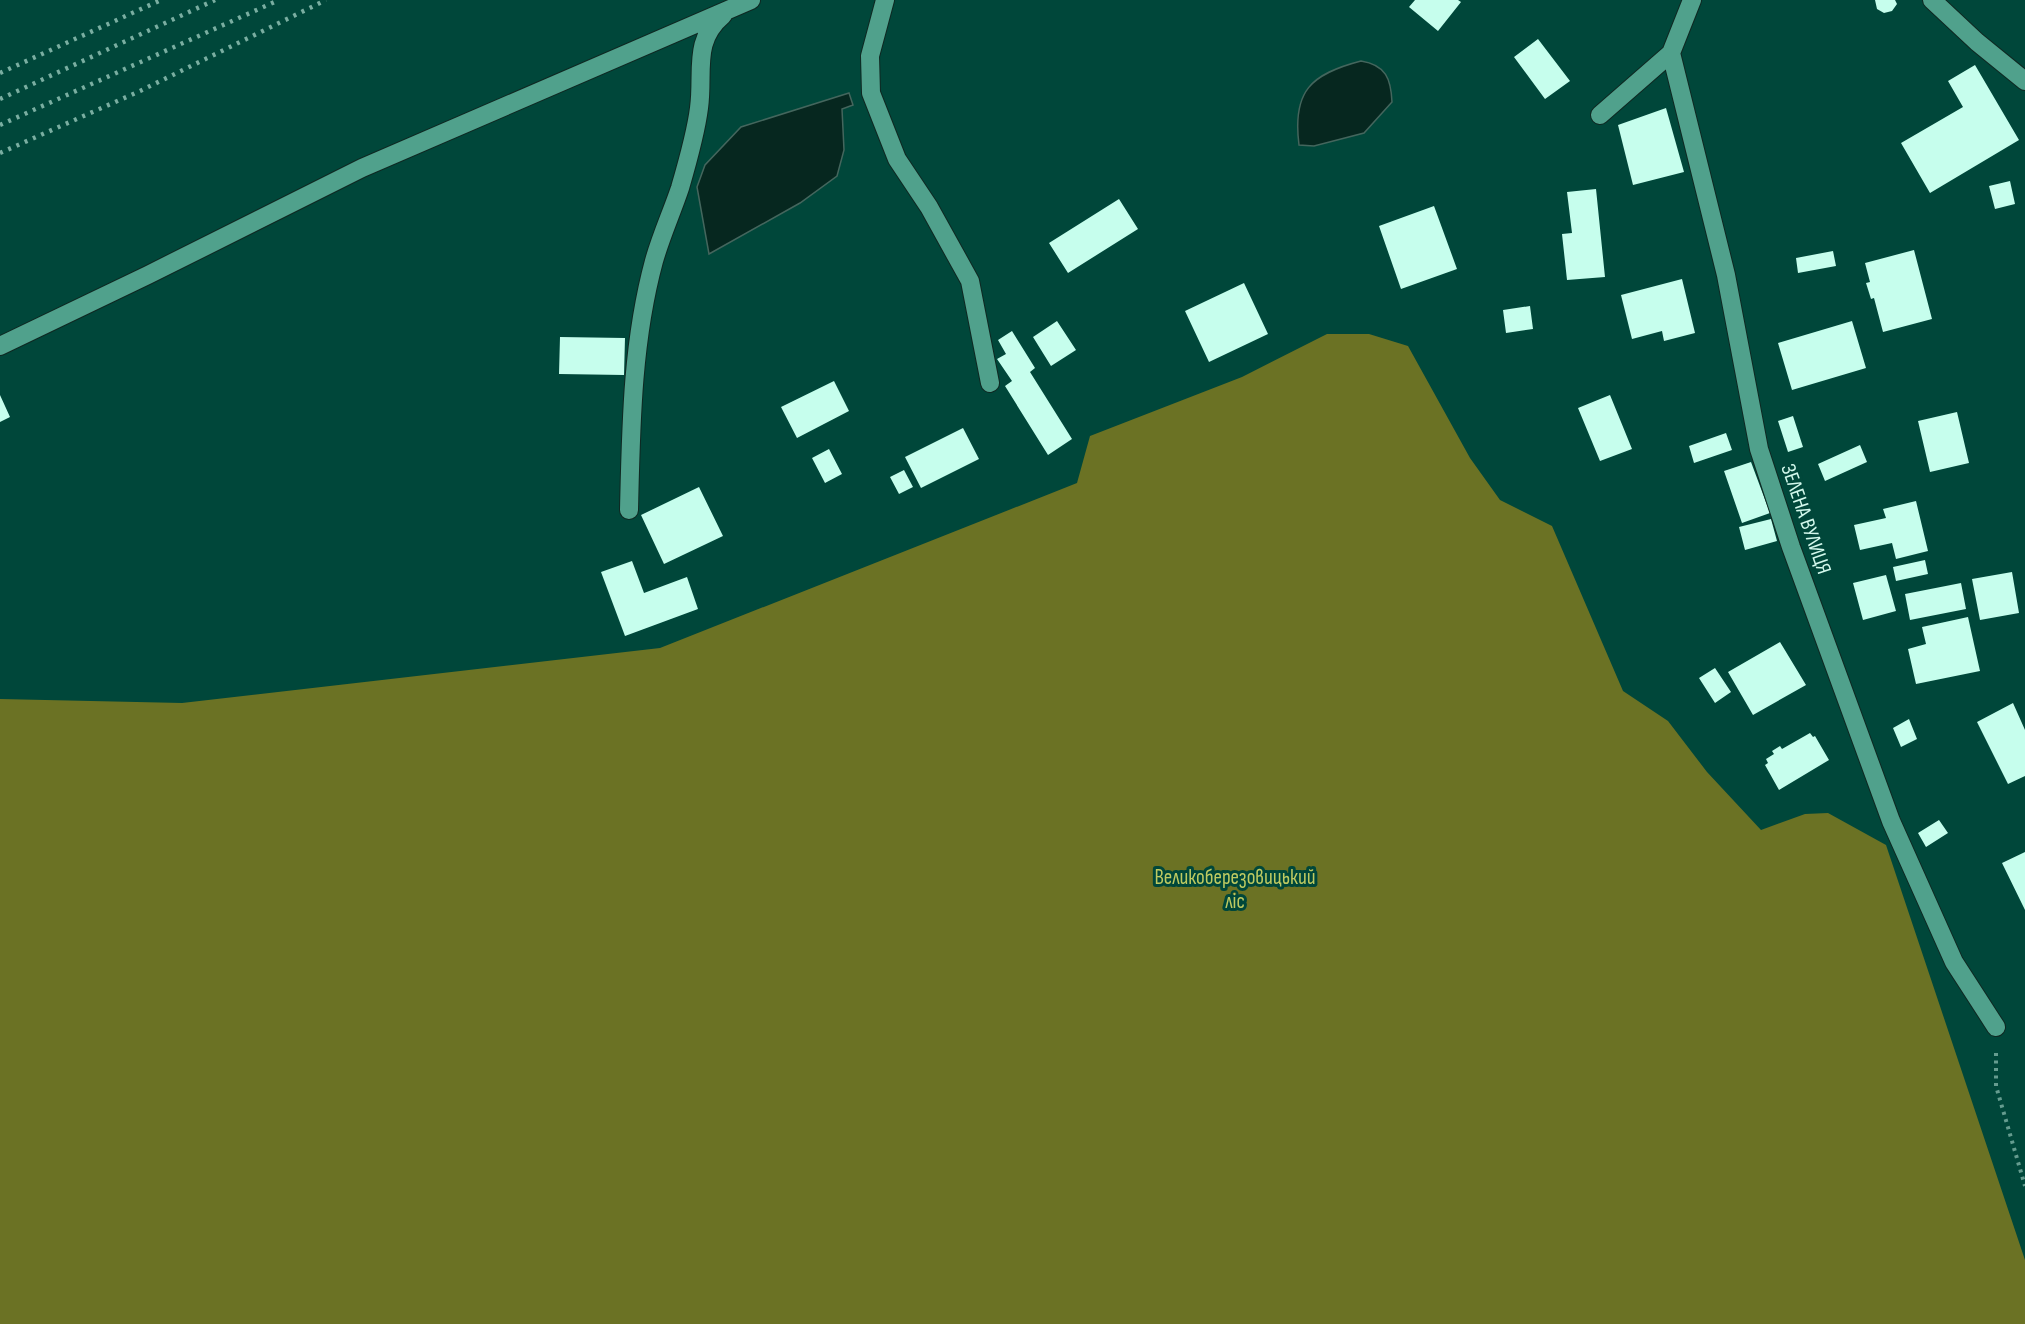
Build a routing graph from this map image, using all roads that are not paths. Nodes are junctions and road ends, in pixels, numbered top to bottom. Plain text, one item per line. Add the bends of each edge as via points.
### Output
1 (751, 0) edge
2 (885, 0) edge
3 (1692, 0) edge
4 (1932, 0) edge
5 (727, 12) junction
6 (1671, 53) junction
7 (2025, 81) edge
8 (1600, 116) dead end
9 (0, 346) edge
10 (990, 383) dead end
11 (629, 510) dead end
12 (1996, 1027) road end

1 - 5 street
2 - 10 street via 870,56 871,93 897,159 970,281
3 - 6 street
4 - 7 street
5 - 9 street via 362,168
5 - 11 street via 711,24 702,45 699,108 640,322 631,404
6 - 8 street
6 - 12 street, ЗЕЛЕНА ВУЛИЦЯ via 1726,275 1759,449 1791,547 1891,821 1954,962

